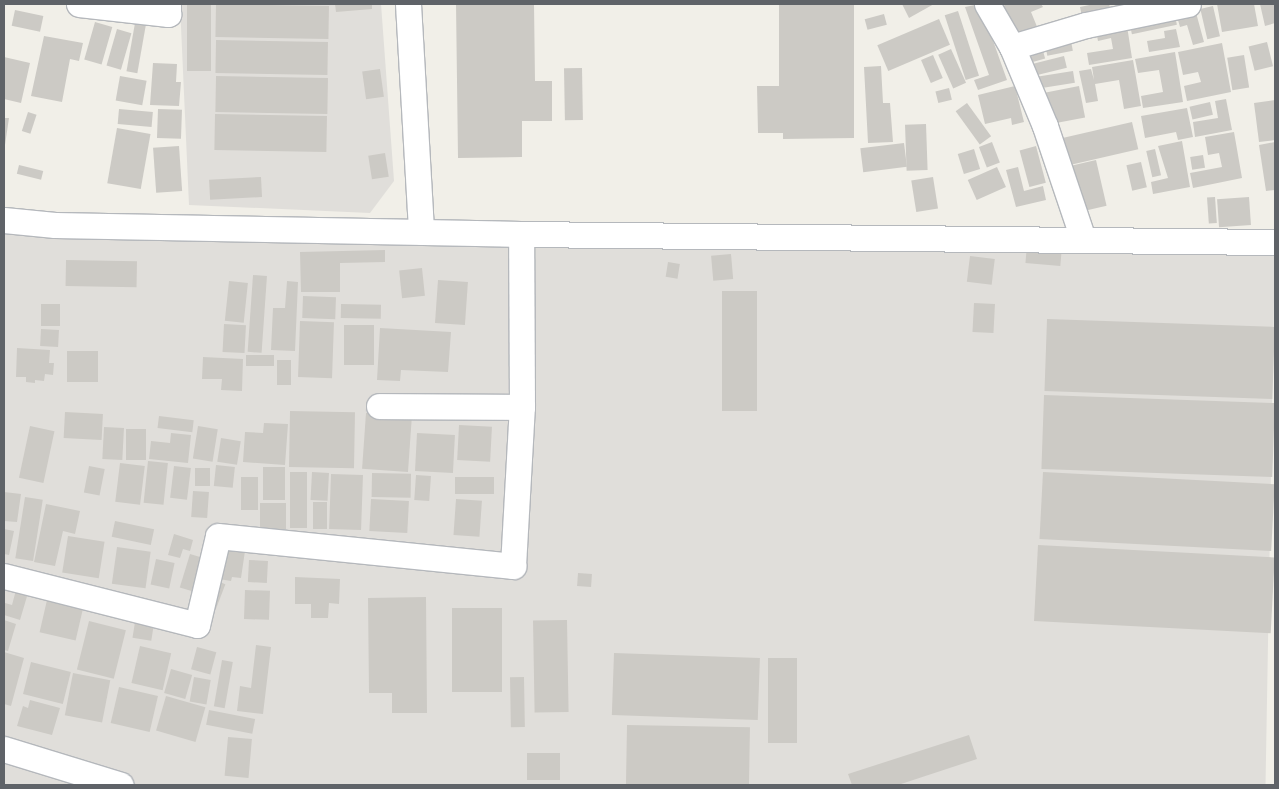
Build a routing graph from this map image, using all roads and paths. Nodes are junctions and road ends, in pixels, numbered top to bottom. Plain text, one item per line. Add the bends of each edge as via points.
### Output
1 (80, 4) edge
2 (168, 4) edge
3 (408, 4) edge
4 (987, 4) edge
5 (1188, 4) edge
6 (1012, 47) junction
7 (4, 220) edge
8 (421, 232) junction
9 (521, 234) junction
10 (1083, 239) junction
11 (1275, 242) edge
12 (379, 406) dead end
13 (522, 407) junction
14 (4, 576) edge
15 (4, 748) edge
16 (121, 785) edge

1 - 2 street via 168,14
3 - 8 street
4 - 6 street
5 - 6 street via 1086,25
6 - 10 street via 1045,126
7 - 8 street via 56,225
8 - 9 street
9 - 10 street
9 - 13 street
10 - 11 street
12 - 13 street
13 - 14 street via 513,566 218,536 197,625
15 - 16 street

